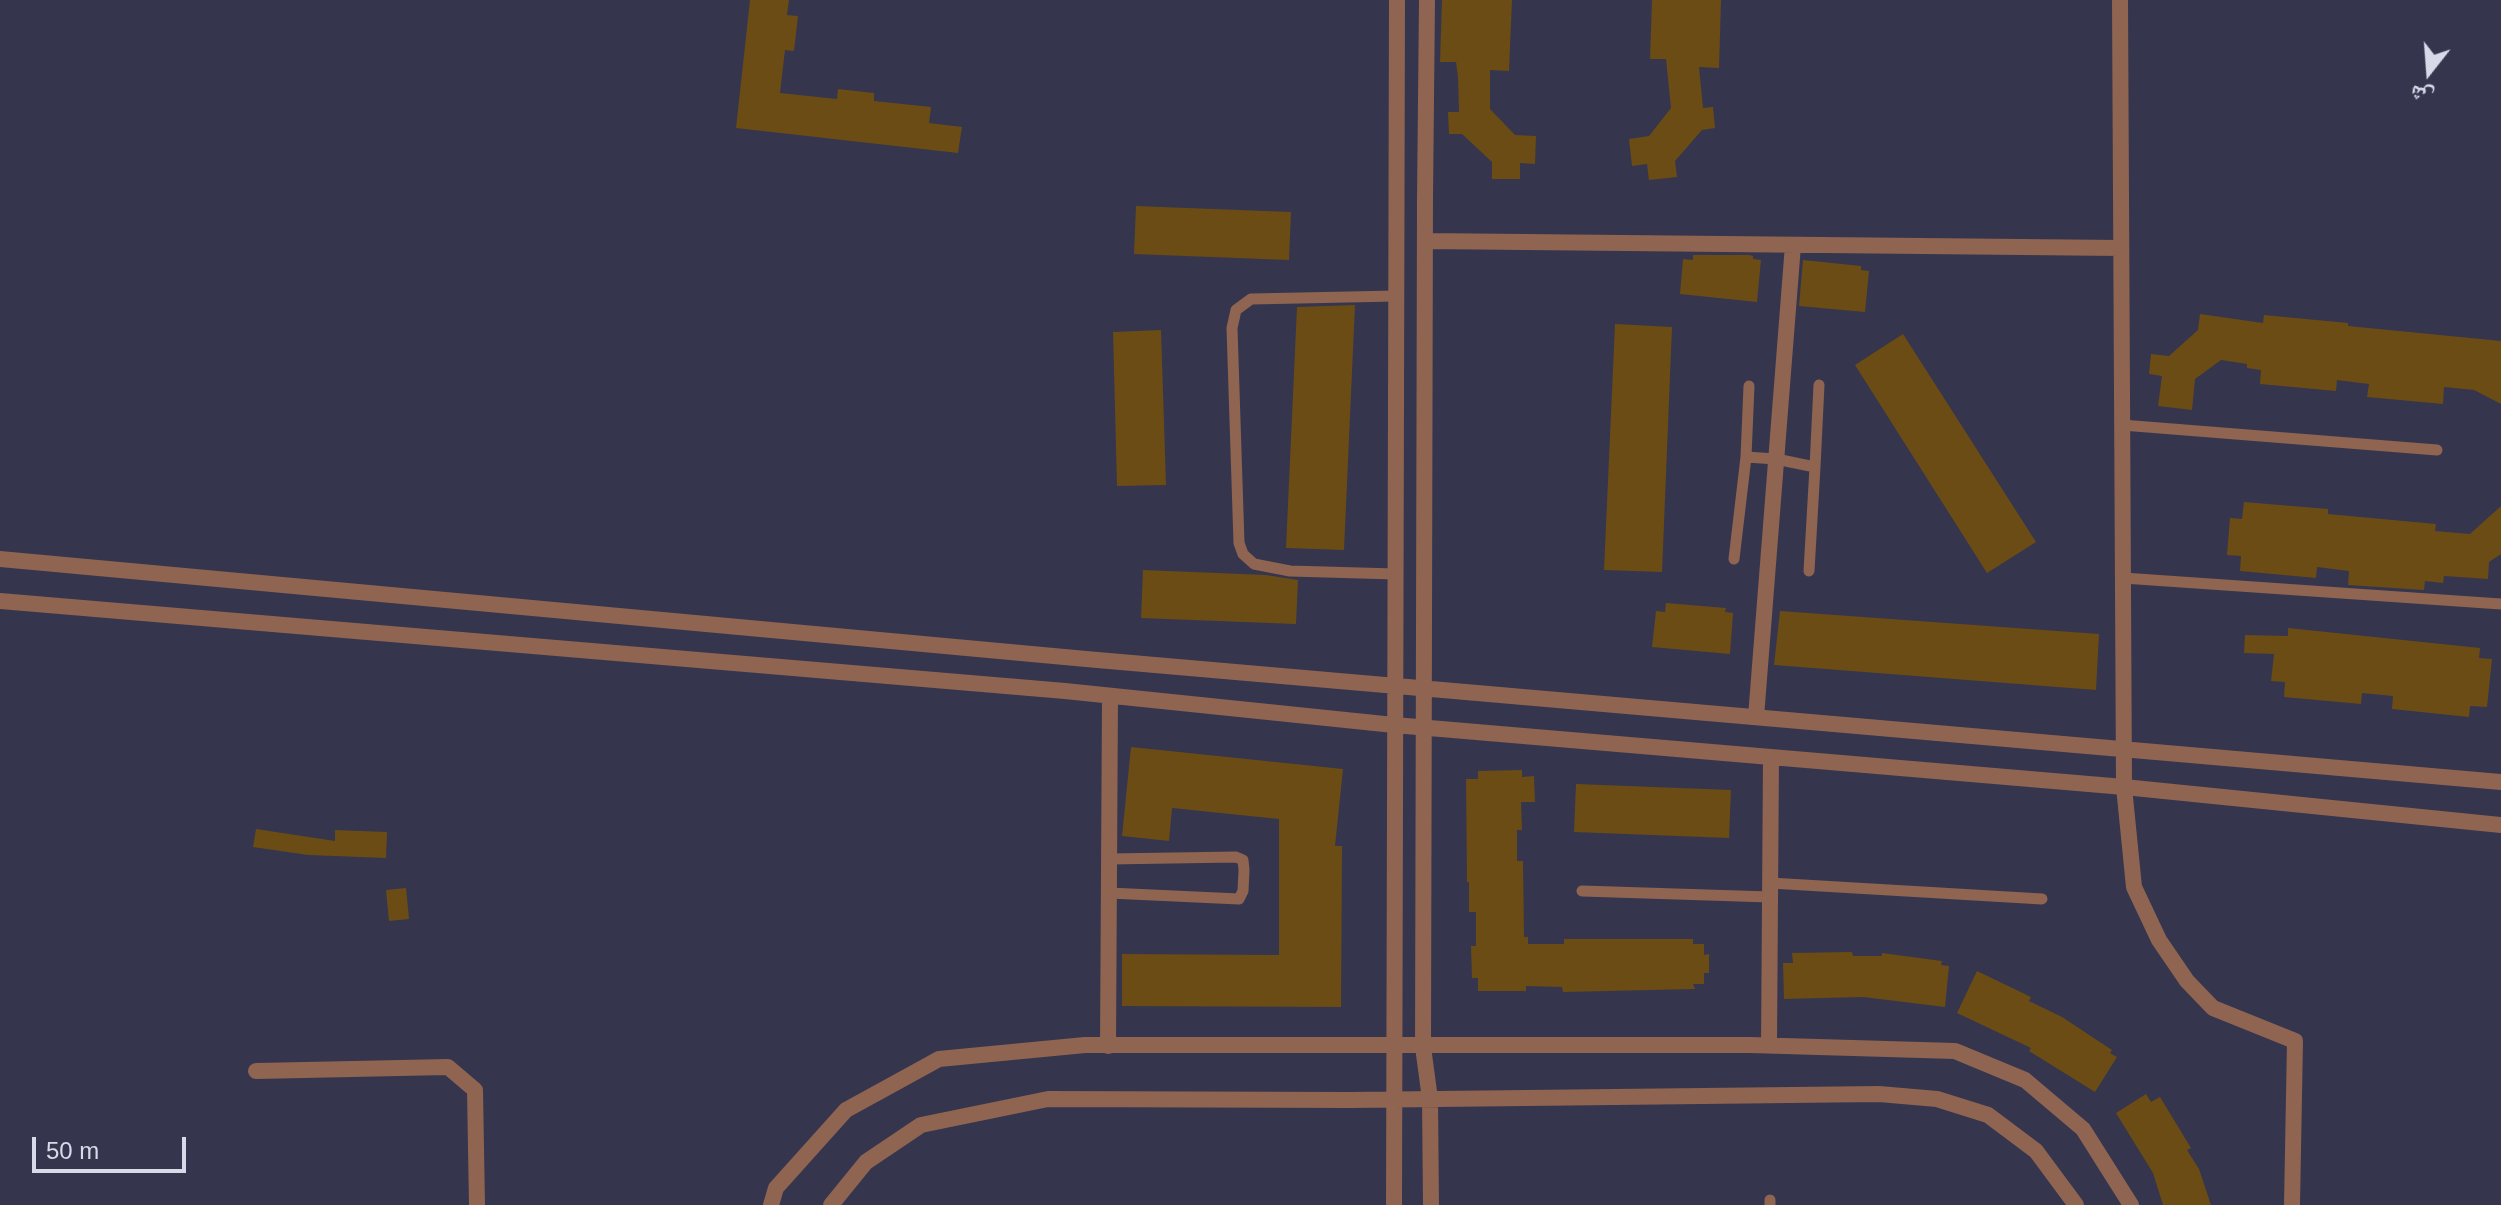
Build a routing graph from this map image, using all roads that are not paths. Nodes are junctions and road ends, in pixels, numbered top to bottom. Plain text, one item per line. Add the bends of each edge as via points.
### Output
1 (1397, 0) edge
2 (1427, 0) edge
3 (2120, 0) edge
4 (1425, 241) junction
5 (1793, 245) junction
6 (2121, 248) junction
7 (1396, 296) junction
8 (1819, 385) dead end
9 (1749, 386) dead end
10 (2122, 425) junction
11 (2437, 450) dead end
12 (1746, 457) junction
13 (1776, 459) junction
14 (1815, 467) junction
15 (0, 559) edge
16 (1734, 559) dead end
17 (1809, 571) dead end
18 (1395, 574) junction
19 (2123, 578) junction
20 (0, 601) edge
21 (2501, 604) edge
22 (1395, 686) junction
23 (1423, 688) junction
24 (1110, 696) junction
25 (1756, 717) junction
26 (1394, 725) junction
27 (1423, 727) junction
28 (2124, 750) junction
29 (1771, 757) junction
30 (2501, 782) edge
31 (2124, 787) junction
32 (2501, 825) edge
33 (1109, 859) junction
34 (1770, 890) junction
35 (1582, 891) dead end
36 (1109, 893) junction
37 (2042, 899) dead end
38 (1769, 1045) junction
39 (1108, 1046) junction
40 (1393, 1047) junction
41 (1423, 1047) junction
42 (256, 1071) dead end
43 (1394, 1099) junction
44 (1430, 1099) junction
45 (477, 1205) edge
46 (771, 1205) edge
47 (831, 1205) edge
48 (1394, 1205) edge
49 (1431, 1205) edge
50 (2076, 1205) edge
51 (2131, 1205) edge
52 (2292, 1205) edge

1 - 7 street
2 - 4 street
3 - 6 street
4 - 5 street
4 - 23 street
5 - 6 street
5 - 13 street
6 - 10 street
7 - 18 street
7 - 18 lane via 1251,299 1236,310 1232,328 1243,554 1254,564 1290,571
8 - 14 lane
9 - 12 lane
10 - 11 lane
10 - 19 street
12 - 13 lane
12 - 16 lane
13 - 14 lane
13 - 25 street
14 - 17 lane
15 - 22 street
18 - 22 street
19 - 21 lane
19 - 28 street
20 - 24 street
22 - 23 street
22 - 26 street
23 - 25 street
23 - 27 street
24 - 26 street
24 - 33 street
25 - 28 street
26 - 27 street
26 - 40 street
27 - 29 street
27 - 41 street
28 - 30 street
28 - 31 street
29 - 31 street
29 - 34 street
31 - 32 street
31 - 52 street via 2134,887 2159,940 2213,1008 2295,1041
33 - 36 street
33 - 36 lane via 1236,857 1243,860 1244,870 1239,899
34 - 35 lane
34 - 37 lane
34 - 38 street
36 - 39 street
38 - 41 street
38 - 51 street via 1955,1051 2025,1080 2083,1129
39 - 40 street
39 - 46 street via 939,1059 846,1110 776,1188
40 - 41 street
40 - 43 street
41 - 44 street
42 - 45 street via 448,1067 475,1090
43 - 44 street
43 - 47 street via 1048,1099 921,1125 866,1162
43 - 48 street
44 - 49 street
44 - 50 street via 1879,1094 1937,1099 1988,1115 2036,1151

